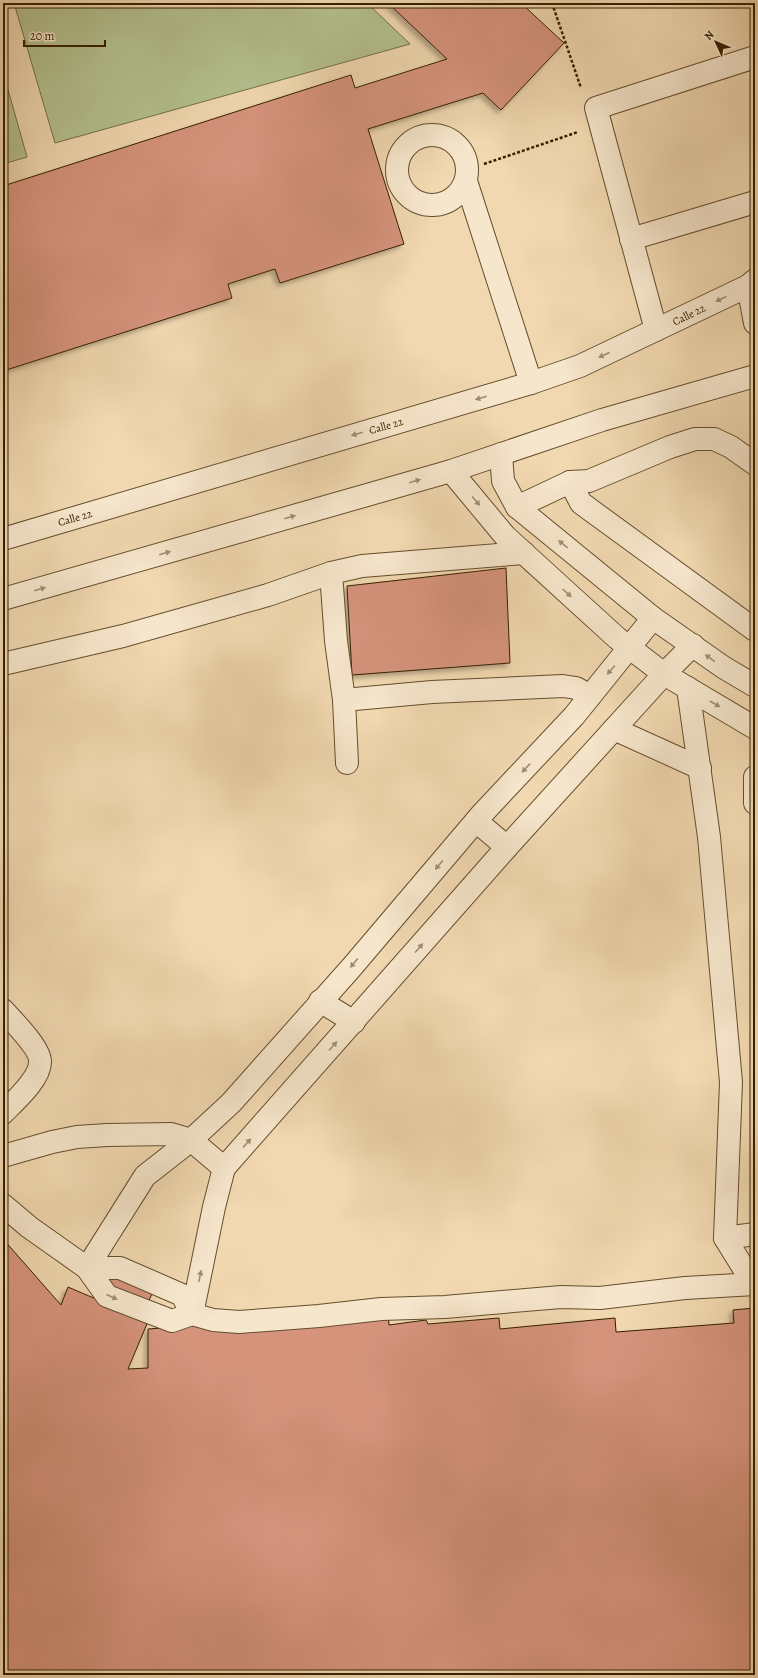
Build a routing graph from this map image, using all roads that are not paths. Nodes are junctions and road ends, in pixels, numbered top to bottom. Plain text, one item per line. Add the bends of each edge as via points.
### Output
1 (755, 57) edge
2 (467, 176) road end
3 (755, 202) edge
4 (631, 238) junction
5 (751, 283) edge
6 (755, 323) edge
7 (656, 330) junction
8 (755, 376) edge
9 (531, 383) junction
10 (501, 454) junction
11 (755, 464) edge
12 (451, 470) junction
13 (570, 482) junction
14 (517, 507) junction
15 (3, 539) edge
16 (524, 553) junction
17 (331, 573) junction
18 (3, 599) edge
19 (653, 618) junction
20 (755, 630) edge
21 (693, 645) junction
22 (630, 648) junction
23 (3, 664) edge
24 (664, 674) junction
25 (755, 686) edge
26 (688, 688) junction
27 (590, 696) junction
28 (344, 700) junction
29 (755, 728) edge
30 (614, 729) junction
31 (347, 763) dead end
32 (700, 768) junction
33 (755, 777) edge
34 (755, 803) edge
35 (476, 821) junction
36 (508, 847) junction
37 (320, 1001) junction
38 (3, 1010) edge
39 (354, 1022) junction
40 (3, 1113) edge
41 (191, 1140) junction
42 (3, 1156) edge
43 (224, 1168) junction
44 (3, 1205) edge
45 (755, 1234) edge
46 (725, 1238) junction
47 (87, 1268) junction
48 (754, 1285) edge
49 (192, 1314) junction

1 - 4 street via 596,108
2 - 9 street
3 - 4 street
4 - 7 street
5 - 6 street
5 -> 7 street, Calle 22
7 -> 9 street, Calle 22 via 580,366
8 - 10 street via 602,420
9 -> 15 street, Calle 22
10 - 12 street
10 - 14 street via 503,481
11 - 13 street via 731,447 714,439 695,439 589,481
12 -> 16 street via 505,536
18 -> 12 street
13 - 14 street
13 - 20 street via 581,503
19 -> 14 street
16 - 17 street via 362,566
16 -> 22 street
17 - 23 street via 123,636
17 - 28 street
19 - 21 street
19 - 22 street
21 - 24 street
25 -> 21 street
22 - 24 street
22 -> 27 street
24 - 26 street
24 - 30 street
26 -> 29 street
26 - 32 street
27 - 28 street via 576,688 563,686 494,688
27 -> 35 street
28 - 31 street
30 - 32 street
30 - 36 street
32 - 46 street via 709,837 731,1082
33 - 34 street
35 - 36 street
35 -> 37 street
39 -> 36 street
37 - 39 street
37 - 41 street via 231,1103
38 - 40 street via 36,1048 41,1060 37,1074
43 -> 39 street
41 - 42 street via 171,1134 107,1134 52,1142
41 - 43 street
41 - 47 street via 145,1176
49 -> 43 street
44 - 47 street
45 - 46 street
46 - 48 street
47 - 49 street via 126,1270 182,1295
47 -> 49 street via 107,1296 172,1321
48 - 49 street via 685,1288 600,1298 562,1297 381,1309 239,1322 213,1320

